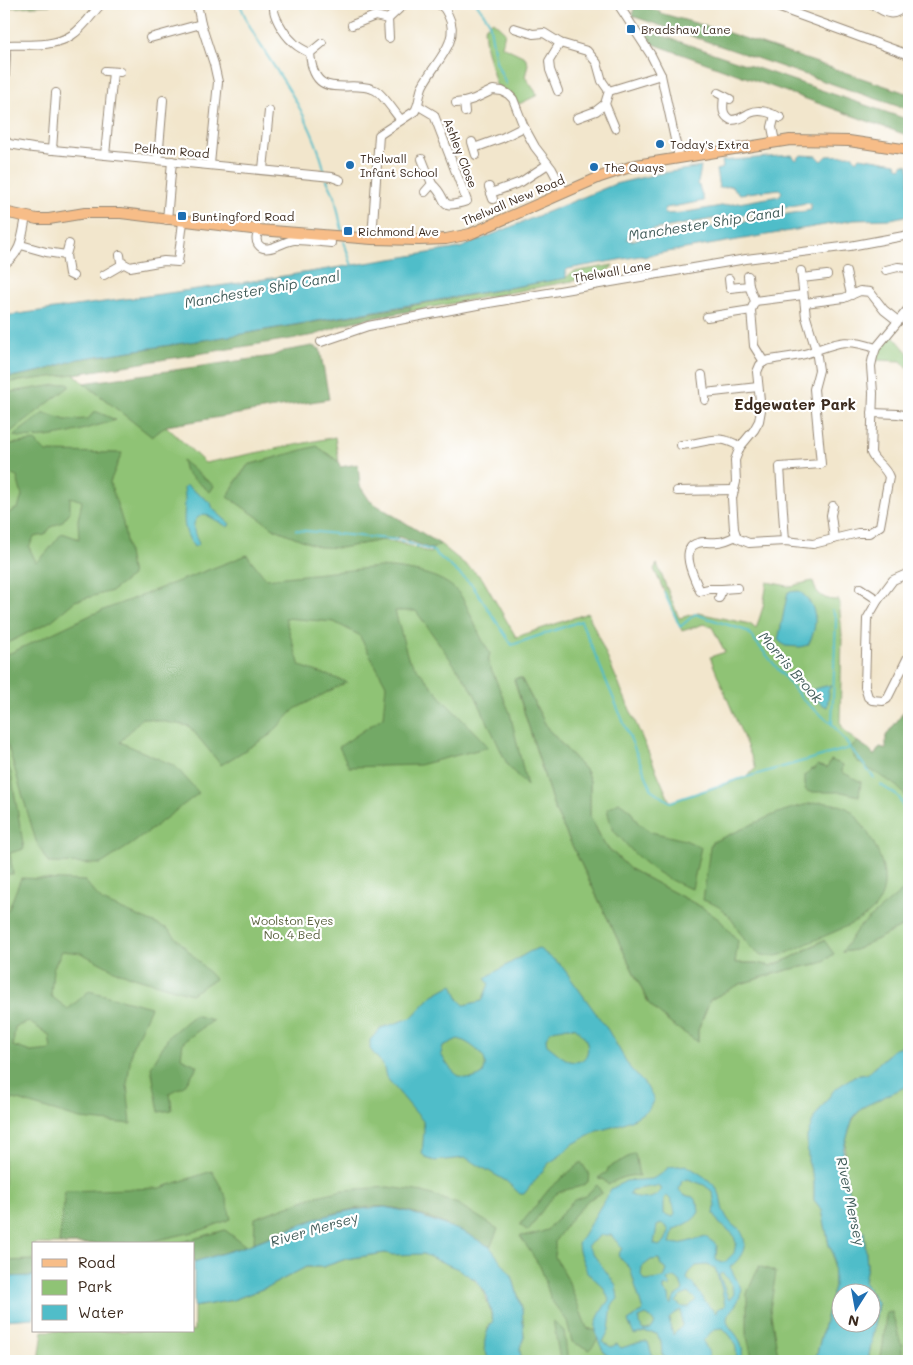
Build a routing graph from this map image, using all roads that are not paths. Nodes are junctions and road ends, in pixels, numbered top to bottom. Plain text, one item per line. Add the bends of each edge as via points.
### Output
1 (101, 4) edge
2 (197, 4) edge
3 (275, 4) edge
4 (404, 4) edge
5 (438, 4) edge
6 (618, 4) edge
7 (769, 4) edge
8 (872, 4) edge
9 (906, 4) edge
10 (388, 19) junction
11 (201, 24) junction
12 (352, 25) dead end
13 (514, 28) dead end
14 (150, 38) dead end
15 (389, 38) dead end
16 (322, 43) dead end
17 (560, 43) junction
18 (4, 45) edge
19 (310, 53) junction
20 (909, 55) edge
21 (113, 72) dead end
22 (661, 75) junction
23 (558, 91) dead end
24 (609, 91) junction
25 (4, 92) edge
26 (56, 93) dead end
27 (724, 96) dead end
28 (163, 100) dead end
29 (605, 104) junction
30 (418, 106) junction
31 (269, 111) dead end
32 (465, 112) dead end
33 (577, 118) dead end
34 (401, 120) junction
35 (524, 127) junction
36 (615, 128) dead end
37 (4, 139) edge
38 (775, 142) junction
39 (474, 148) dead end
40 (52, 150) junction
41 (909, 150) edge
42 (105, 155) junction
43 (678, 158) junction
44 (422, 159) dead end
45 (158, 160) junction
46 (172, 161) junction
47 (210, 164) junction
48 (548, 164) junction
49 (264, 169) junction
50 (340, 180) dead end
51 (432, 184) junction
52 (425, 192) dead end
53 (564, 192) junction
54 (491, 193) dead end
55 (4, 212) edge
56 (26, 217) junction
57 (167, 220) junction
58 (183, 222) junction
59 (260, 230) junction
60 (909, 235) edge
61 (372, 239) junction
62 (69, 244) dead end
63 (21, 245) junction
64 (326, 245) dead end
65 (66, 255) junction
66 (120, 255) dead end
67 (4, 264) edge
68 (123, 264) junction
69 (909, 268) edge
70 (886, 270) dead end
71 (846, 272) dead end
72 (68, 275) dead end
73 (104, 275) dead end
74 (827, 275) dead end
75 (748, 276) dead end
76 (729, 279) dead end
77 (749, 286) junction
78 (851, 295) junction
79 (804, 299) junction
80 (755, 301) junction
81 (909, 308) edge
82 (751, 310) junction
83 (707, 317) dead end
84 (898, 321) junction
85 (321, 342) dead end
86 (876, 348) junction
87 (816, 350) junction
88 (764, 362) junction
89 (702, 375) dead end
90 (758, 387) junction
91 (872, 413) junction
92 (909, 416) edge
93 (681, 445) dead end
94 (740, 447) junction
95 (734, 490) junction
96 (677, 491) dead end
97 (834, 506) dead end
98 (736, 536) junction
99 (834, 539) junction
100 (785, 542) junction
101 (909, 573) edge
102 (859, 587) dead end
103 (736, 588) dead end
104 (722, 589) junction
105 (720, 598) dead end
106 (878, 600) junction
107 (909, 655) edge

1 - 18 street via 73,35 60,41
2 - 11 street
3 - 19 street via 273,13 285,31 293,42
4 - 10 street
5 - 30 street via 444,7 453,24 448,46 422,86
6 - 22 street
7 - 20 street
8 - 9 street via 895,14
10 - 12 street via 375,16
10 - 15 street
11 - 14 street
11 - 47 street via 218,82
13 - 17 street via 533,34 544,33
16 - 19 street
17 - 23 street via 549,61
17 - 24 street via 587,51 598,63 602,81
18 - 25 street
19 - 34 street via 311,67 319,80 334,87 376,90
21 - 42 street
22 - 24 street
22 - 43 street
24 - 29 street
26 - 40 street
27 - 38 street via 724,114 731,120 755,111 778,116 772,127
28 - 45 street
29 - 33 street
29 - 36 street
30 - 34 street
30 - 51 street, Ashley Close via 434,115 466,201 447,205
31 - 49 street
32 - 35 street via 460,103 493,90 502,91 513,99
34 - 61 street via 379,135
35 - 39 street
35 - 48 street
37 - 40 street, Pelham Road via 16,146
38 - 41 main road, Thelwall New Road via 849,142
38 - 43 main road, Thelwall New Road
40 - 42 street, Pelham Road
42 - 45 street, Pelham Road
43 - 53 main road, Thelwall New Road via 618,170
44 - 51 street, Ashley Close
45 - 46 street, Pelham Road
46 - 47 street, Pelham Road
46 - 57 street
47 - 49 street, Pelham Road
48 - 53 street
48 - 54 street via 521,182
49 - 50 street, Pelham Road
51 - 52 street
53 - 61 main road, Thelwall New Road via 460,237
55 - 56 main road, Thelwall New Road
56 - 57 main road, Thelwall New Road via 49,219 98,212
56 - 63 street
57 - 58 main road, Thelwall New Road
58 - 59 main road, Thelwall New Road
58 - 68 street via 177,266 164,261 130,267
59 - 61 main road, Thelwall New Road
59 - 64 street via 257,242 265,249 294,240
60 - 85 street, Thelwall Lane via 746,259 477,306 368,326
62 - 65 street
63 - 65 street
63 - 67 street
65 - 72 street
66 - 68 street
68 - 73 street
69 - 70 street
71 - 78 street
74 - 79 street via 801,275
75 - 77 street
76 - 77 street via 730,288
77 - 80 street
78 - 79 street
78 - 84 street via 860,291 870,292
79 - 80 street
79 - 87 street via 808,327
80 - 82 street
81 - 84 street
82 - 83 street
82 - 88 street via 754,346
84 - 86 street
86 - 87 street via 845,342
86 - 91 street via 871,366
87 - 88 street
87 - 100 street via 819,370 814,389 821,464 780,467
88 - 90 street via 758,372
89 - 90 street via 705,396
90 - 94 street via 759,420
91 - 92 street
91 - 99 street via 871,453 889,477 882,521 873,532
93 - 94 street via 714,438 725,439
94 - 95 street via 734,460
95 - 96 street
95 - 98 street
97 - 99 street via 831,514
98 - 100 street via 749,543
98 - 104 street via 719,542 697,543 688,554 700,591
99 - 100 street via 813,544
101 - 106 street via 893,580
102 - 106 street
103 - 104 street
104 - 105 street
106 - 107 street via 866,623 865,687 868,697 879,702 887,698

